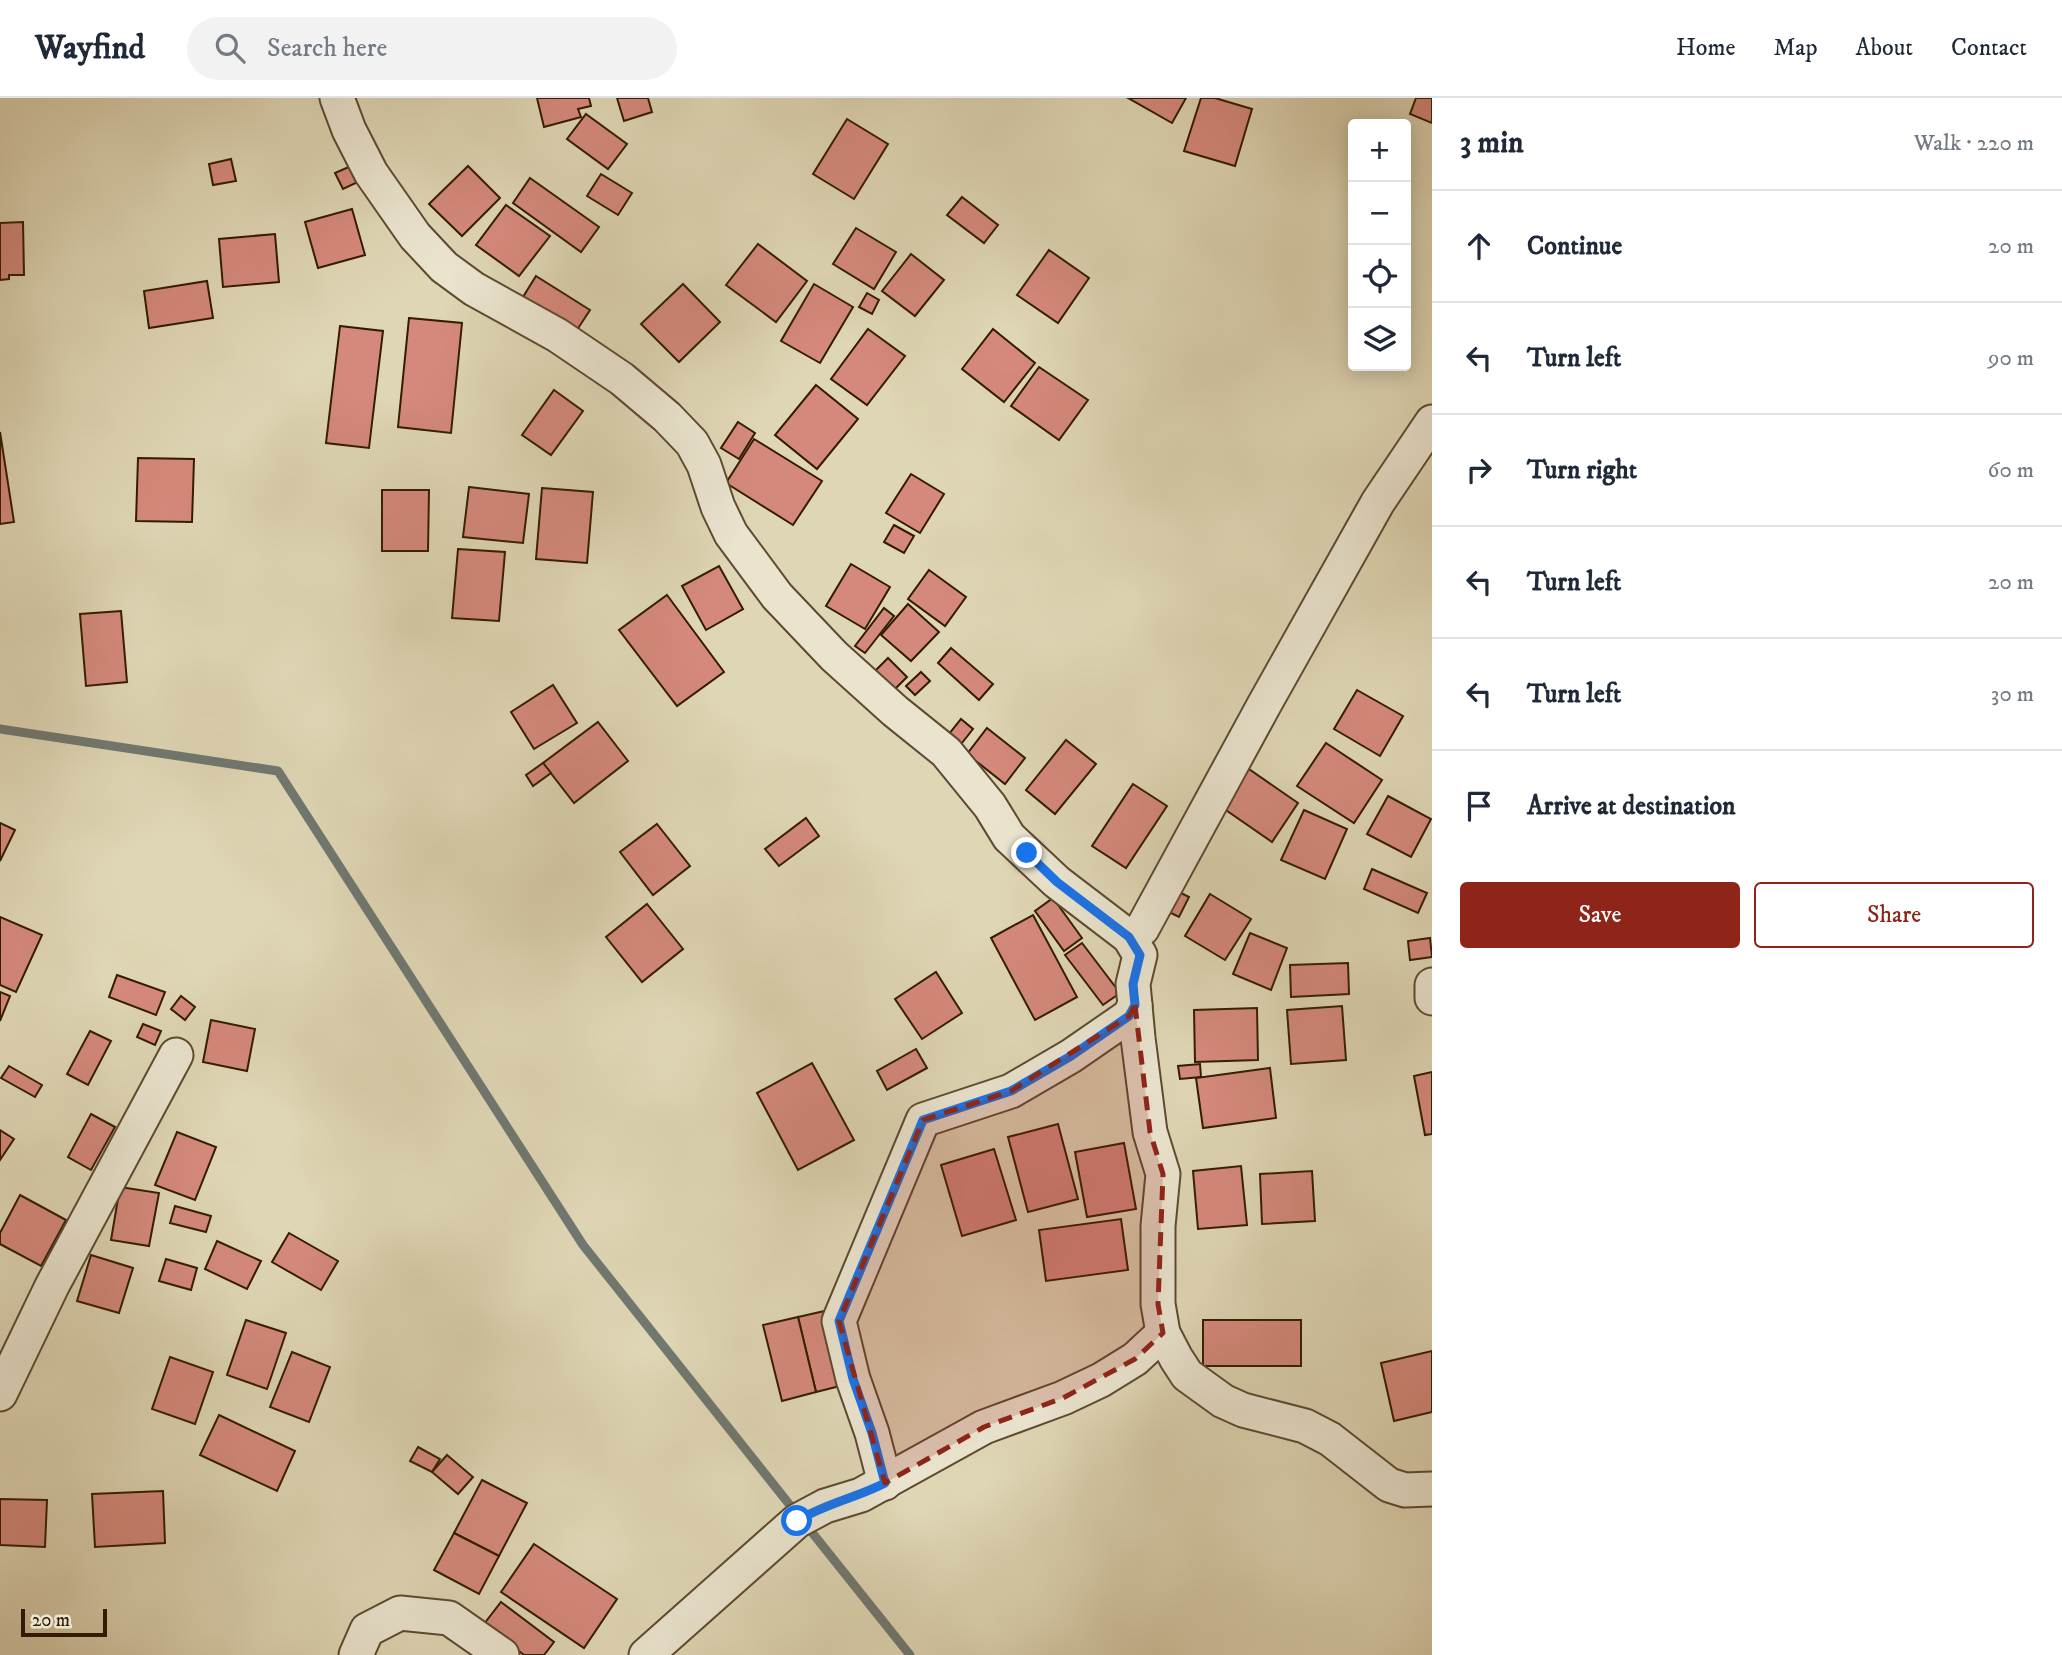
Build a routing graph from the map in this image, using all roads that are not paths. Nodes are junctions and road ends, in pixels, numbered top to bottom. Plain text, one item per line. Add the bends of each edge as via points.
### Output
1 (337, 98) edge
2 (1428, 439) edge
3 (1129, 937) junction
4 (1432, 985) edge
5 (1432, 998) edge
6 (1135, 1005) junction
7 (176, 1055) dead end
8 (1163, 1333) junction
9 (0, 1394) edge
10 (885, 1483) junction
11 (1432, 1489) edge
12 (356, 1655) edge
13 (502, 1655) edge
14 (646, 1655) edge

1 - 3 street via 371,173 422,244 474,289 580,350 667,417 692,443 731,534 777,596 834,656 946,752 1009,837 1057,882
2 - 3 street via 1378,502 1142,929
3 - 6 street via 1140,955 1133,984
4 - 5 street
6 - 8 street via 1150,1132 1163,1174 1157,1262
6 - 10 street via 1129,1016 1011,1091 923,1120 839,1321
7 - 9 street via 52,1286
8 - 10 street via 1135,1359 1101,1380 984,1427
8 - 11 street via 1187,1375 1223,1401 1330,1439 1389,1485
10 - 14 street via 797,1521
12 - 13 street via 367,1630 400,1614 449,1618

